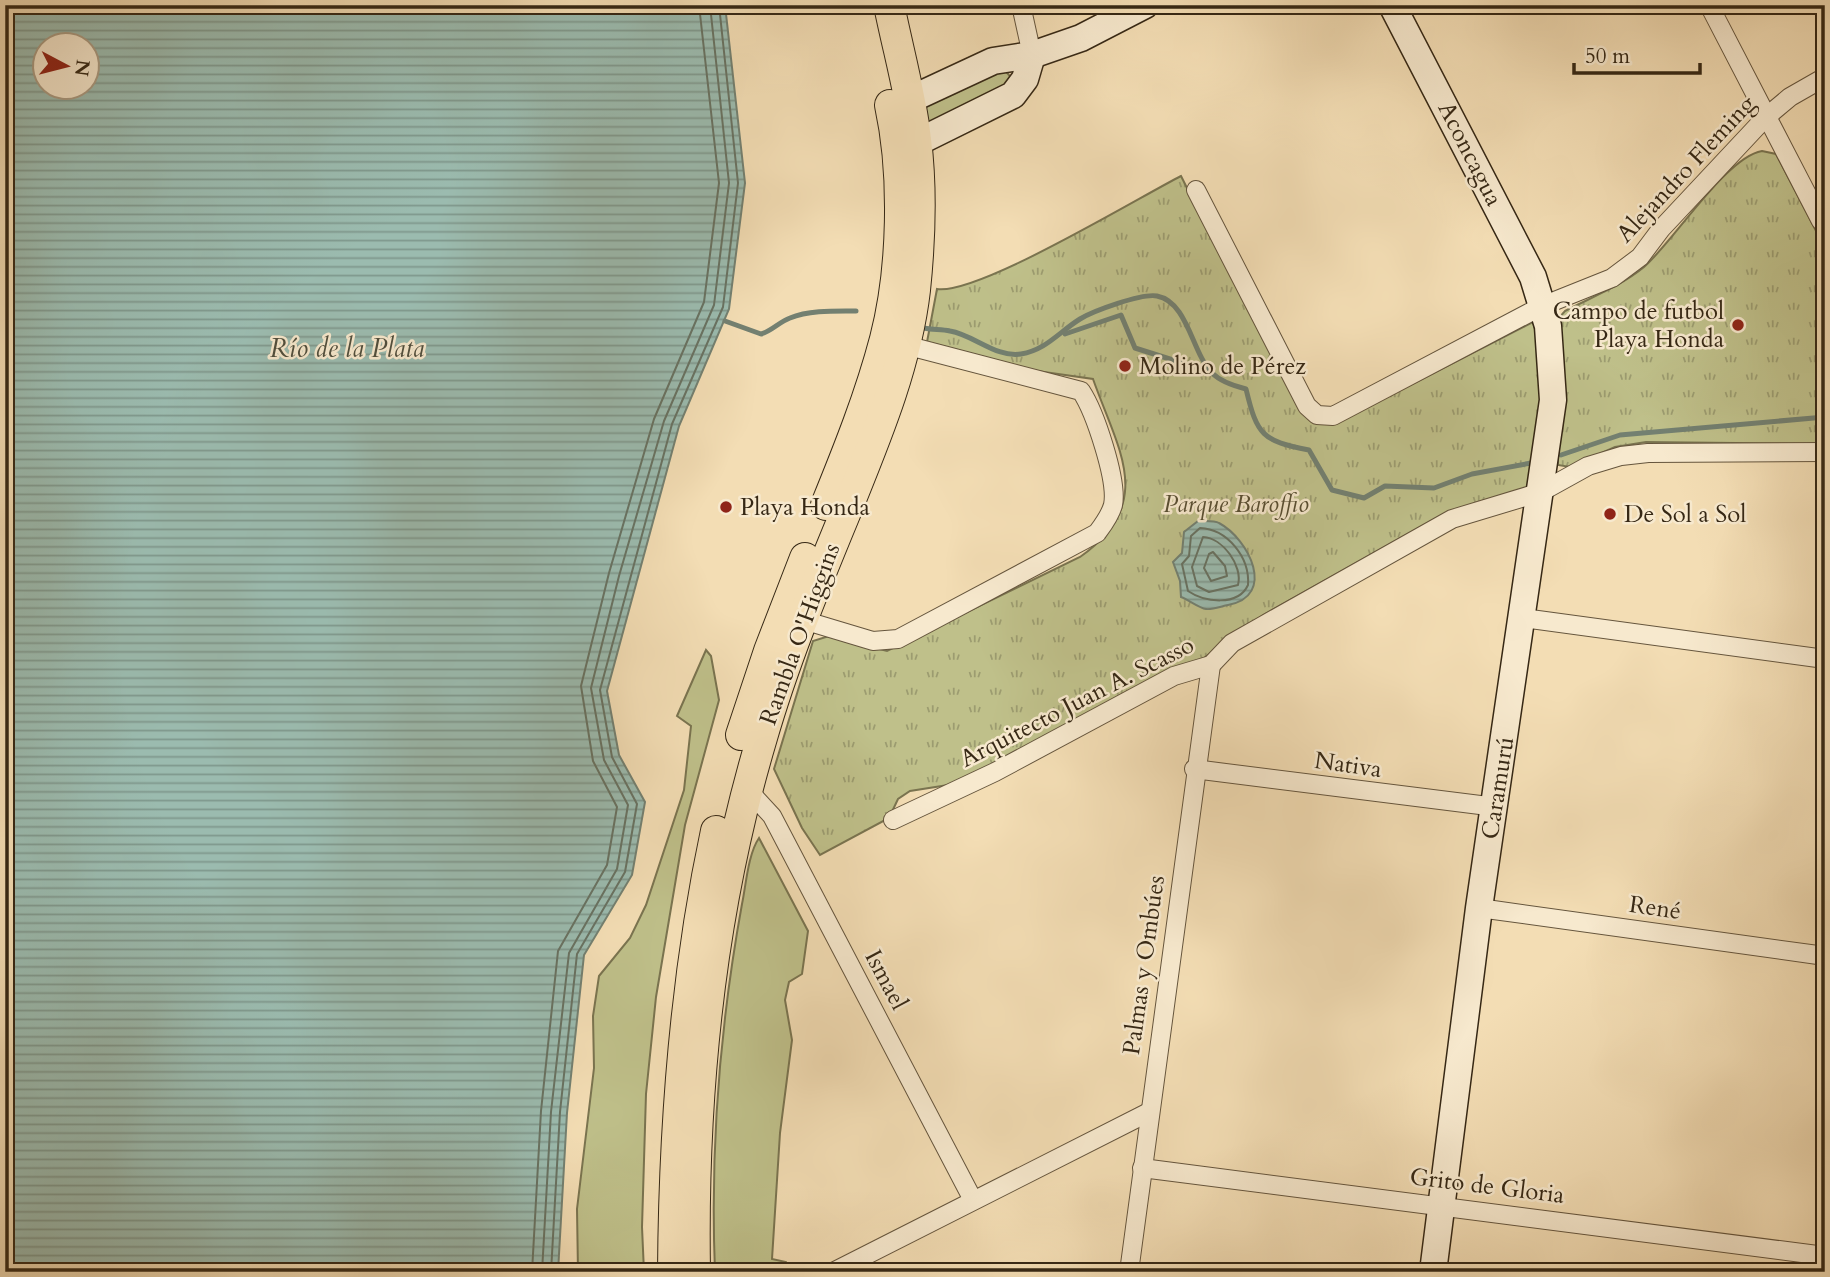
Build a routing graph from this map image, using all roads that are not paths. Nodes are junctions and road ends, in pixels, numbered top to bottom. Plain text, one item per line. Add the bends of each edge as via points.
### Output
1 (869, 5) edge
2 (889, 5) edge
3 (1021, 5) edge
4 (1145, 5) edge
5 (1392, 5) edge
6 (1709, 5) edge
7 (1032, 55) junction
8 (1825, 77) edge
9 (900, 105) junction
10 (1766, 118) junction
11 (916, 143) junction
12 (1196, 190) dead end
13 (1821, 221) dead end
14 (1542, 306) junction
15 (905, 345) junction
16 (1825, 452) edge
17 (1541, 492) junction
18 (1523, 618) junction
19 (803, 620) junction
20 (1825, 659) edge
21 (1211, 665) junction
22 (1194, 769) junction
23 (747, 789) junction
24 (1496, 807) junction
25 (893, 820) dead end
26 (1479, 908) junction
27 (1825, 956) edge
28 (1149, 1112) junction
29 (1142, 1168) junction
30 (973, 1200) junction
31 (1443, 1205) junction
32 (1825, 1256) edge
33 (673, 1272) edge
34 (695, 1272) edge
35 (833, 1272) edge
36 (1129, 1272) edge
37 (1433, 1272) edge

1 - 9 main road, Rambla O'Higgins
2 - 9 main road, Rambla O'Higgins
3 - 7 street
4 - 7 main road via 1081,38
5 - 14 main road, Aconcagua via 1533,277
6 - 10 street
7 - 9 main road via 993,61
7 - 11 main road via 1025,79 1013,95
8 - 10 street, Alejandro Fleming via 1790,97
9 - 11 main road, Rambla O'Higgins
9 - 33 main road, Rambla O'Higgins via 896,260 886,336 854,435 756,686 706,876 681,1065
10 - 13 street
10 - 14 street, Alejandro Fleming via 1640,257 1612,278
11 - 15 main road, Rambla O'Higgins via 917,262
12 - 14 street, Alejandro Fleming via 1307,406 1317,415 1333,416
14 - 17 main road, Caramurú via 1552,351 1553,400
15 - 19 main road, Rambla O'Higgins via 875,440
15 - 19 street via 1081,391 1107,465 1112,508 1097,533 898,639 873,641
16 - 17 street, Arquitecto Juan A. Scasso via 1620,456 1588,466
17 - 18 main road, Caramurú
17 - 21 street, Arquitecto Juan A. Scasso via 1477,509 1430,530 1231,643
18 - 20 street
18 - 24 main road, Caramurú
19 - 23 main road, Rambla O'Higgins
21 - 22 street, Palmas y Ombúes
21 - 25 street, Arquitecto Juan A. Scasso via 1174,676 995,772
22 - 24 street, Nativa
22 - 28 street, Palmas y Ombúes
23 - 30 street, Ismael via 772,816
23 - 34 main road, Rambla O'Higgins via 718,926 706,1018 696,1160
24 - 26 main road, Caramurú
26 - 27 street, René
26 - 31 main road, Caramurú
28 - 29 street, Palmas y Ombúes
28 - 30 street
29 - 31 street, Grito de Gloria
29 - 36 street, Palmas y Ombúes
30 - 35 street
31 - 32 street, Grito de Gloria
31 - 37 main road, Caramurú

